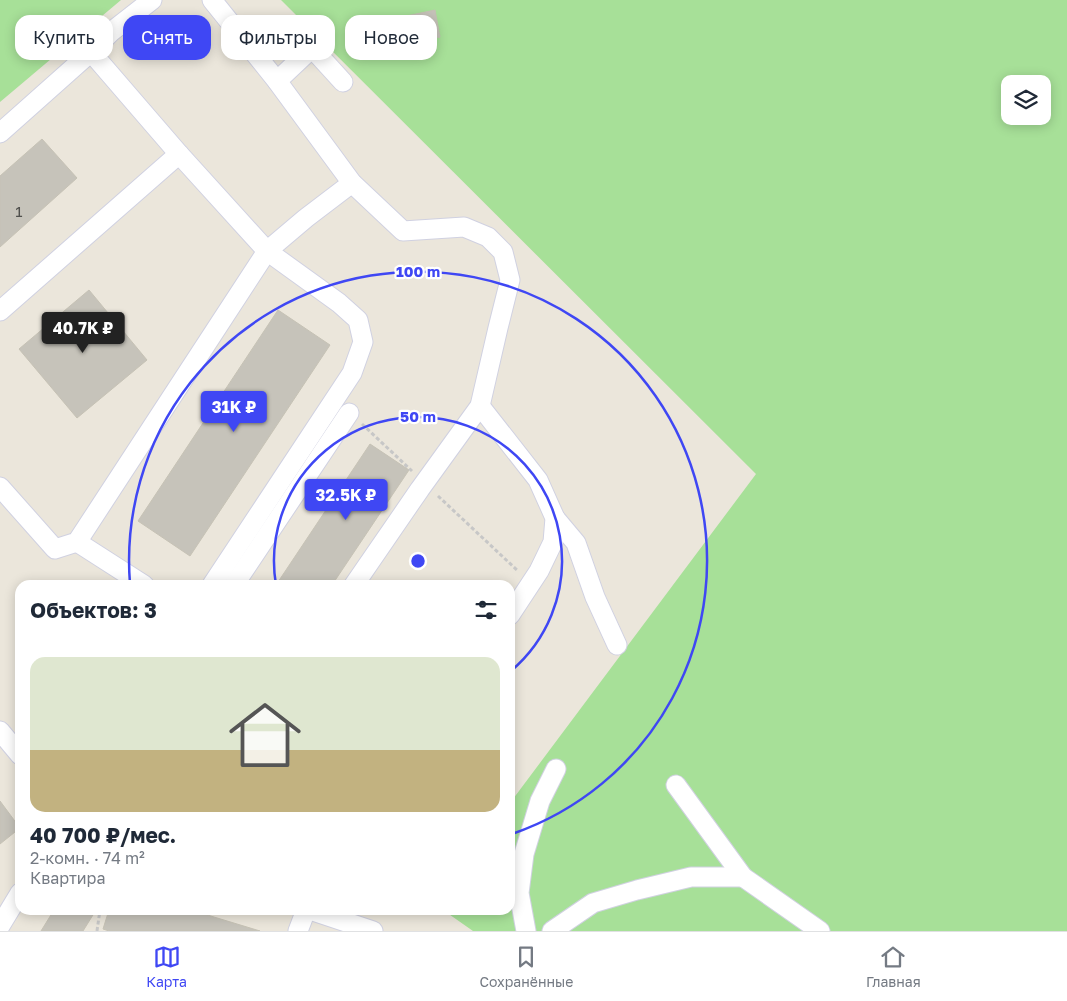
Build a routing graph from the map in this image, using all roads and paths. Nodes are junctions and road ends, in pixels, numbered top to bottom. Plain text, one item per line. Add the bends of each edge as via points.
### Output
1 (152, 0) edge
2 (212, 0) edge
3 (113, 30) edge
4 (82, 60) edge
5 (98, 60) edge
6 (277, 81) junction
7 (343, 82) dead end
8 (0, 133) edge
9 (179, 154) junction
10 (352, 183) junction
11 (267, 251) junction
12 (0, 312) edge
13 (480, 406) junction
14 (349, 413) joint
15 (424, 483) junction
16 (0, 487) edge
17 (554, 518) junction
18 (77, 542) junction
19 (136, 580) edge
20 (215, 580) edge
21 (237, 580) edge
22 (357, 580) edge
23 (531, 583) junction
24 (515, 607) edge
25 (617, 645) dead end
26 (0, 731) edge
27 (15, 749) edge
28 (556, 768) dead end
29 (676, 786) dead end
30 (743, 876) junction
31 (15, 901) edge
32 (99, 915) edge
33 (304, 915) edge
34 (325, 915) edge
35 (0, 926) edge
36 (97, 931) edge
37 (298, 931) edge
38 (373, 931) edge
39 (526, 931) edge
40 (552, 931) edge
41 (820, 931) edge

1 - 3 street
2 - 6 street
4 - 8 street
5 - 9 street
6 - 7 street via 312,48
6 - 10 street
9 - 11 street
9 - 12 street
10 - 11 street
10 - 13 street via 403,231 464,227 488,237 503,252 510,280
11 - 18 street
11 - 20 street via 358,320 363,342 352,373
13 - 15 street
13 - 17 street via 538,480
14 - 15 path
14 - 21 street
15 - 22 street
15 - 23 path
16 - 18 street via 55,549
17 - 23 street via 553,542
17 - 25 street via 576,543 595,597
18 - 19 street
23 - 24 street
26 - 27 street
28 - 39 street via 540,801 524,854 519,893
29 - 30 street
30 - 40 street via 691,877 592,903
30 - 41 street
31 - 35 street
32 - 36 path
33 - 37 street
34 - 38 street

